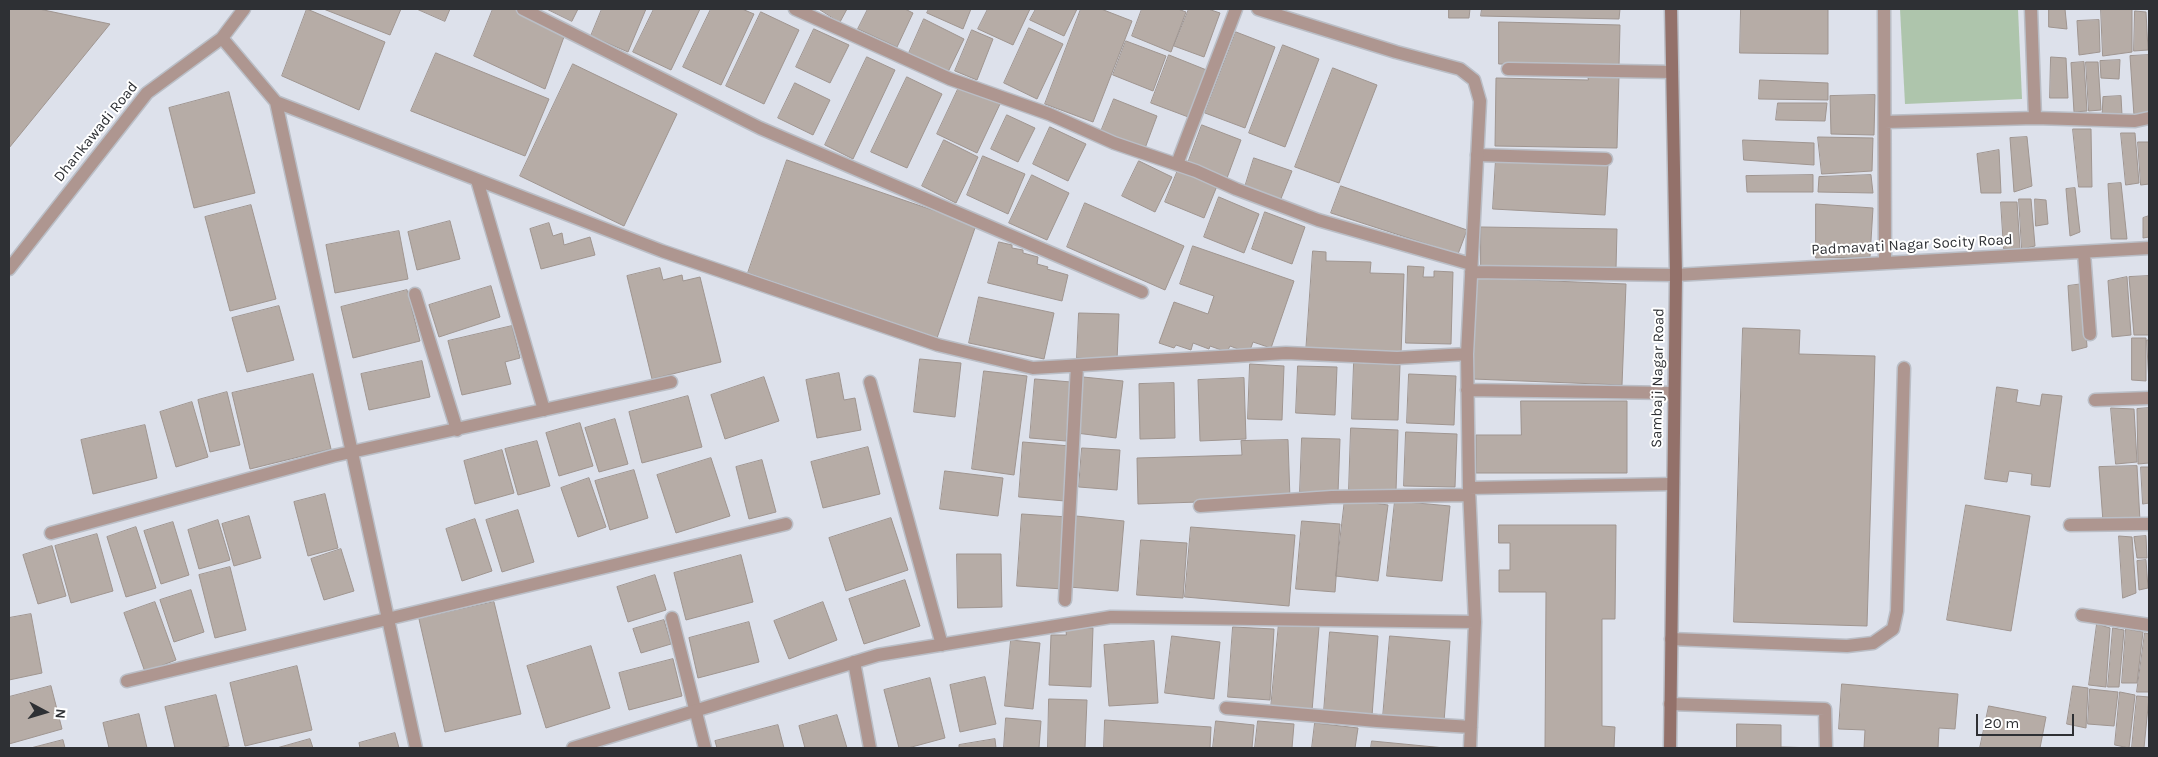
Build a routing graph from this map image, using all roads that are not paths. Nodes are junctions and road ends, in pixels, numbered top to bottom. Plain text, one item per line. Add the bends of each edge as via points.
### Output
1 (244, 9) edge
2 (523, 9) edge
3 (795, 9) edge
4 (1236, 9) edge
5 (1258, 9) edge
6 (1671, 9) edge
7 (1884, 9) edge
8 (2031, 9) edge
9 (222, 38) junction
10 (1508, 69) dead end
11 (1672, 72) junction
12 (276, 102) junction
13 (2035, 118) junction
14 (2149, 118) edge
15 (1885, 122) junction
16 (1477, 155) junction
17 (1606, 159) dead end
18 (1177, 164) junction
19 (477, 180) junction
20 (2149, 248) edge
21 (2084, 253) junction
22 (1885, 263) junction
23 (1471, 268) junction
24 (9, 269) edge
25 (1676, 275) junction
26 (1142, 292) dead end
27 (415, 294) dead end
28 (2090, 334) dead end
29 (1466, 354) junction
30 (1077, 366) junction
31 (1904, 368) dead end
32 (671, 382) dead end
33 (870, 382) dead end
34 (1467, 390) junction
35 (1674, 393) junction
36 (2149, 398) edge
37 (2095, 400) dead end
38 (544, 410) junction
39 (457, 430) junction
40 (352, 453) junction
41 (1672, 484) junction
42 (1469, 491) junction
43 (1200, 506) dead end
44 (786, 524) dead end
45 (2070, 524) dead end
46 (2149, 524) edge
47 (51, 533) dead end
48 (1065, 600) dead end
49 (2082, 615) dead end
50 (672, 618) dead end
51 (388, 620) junction
52 (1475, 622) junction
53 (2149, 626) edge
54 (1671, 639) junction
55 (942, 645) junction
56 (854, 662) junction
57 (127, 681) dead end
58 (1670, 704) junction
59 (1226, 708) dead end
60 (696, 711) junction
61 (1471, 727) junction
62 (416, 748) edge
63 (572, 748) edge
64 (705, 748) edge
65 (870, 748) edge
66 (1470, 748) edge
67 (1670, 748) edge
68 (1826, 748) edge

1 - 9 street, Dhankawadi Road
2 - 26 street via 760,128
3 - 18 street, Padmavati Nagar Socity Road via 950,79 1048,114 1114,144
4 - 18 street
5 - 16 street via 1396,52 1460,68 1474,80 1480,101
6 - 11 street, Sambaji Nagar Road
7 - 15 street
8 - 13 street
9 - 12 street
9 - 24 street, Dhankawadi Road via 147,92
10 - 11 street
11 - 25 street, Sambaji Nagar Road
12 - 19 street
12 - 40 street
13 - 14 street via 2135,121
13 - 15 street
15 - 22 street
16 - 17 street
16 - 23 street
18 - 23 street, Padmavati Nagar Socity Road via 1318,220
19 - 30 street via 662,251 938,345 1033,368
19 - 38 street
20 - 21 street, Padmavati Nagar Socity Road
21 - 22 street, Padmavati Nagar Socity Road
21 - 28 street
22 - 25 street, Padmavati Nagar Socity Road
23 - 25 street, Padmavati Nagar Socity Road
23 - 29 street
25 - 35 street, Sambaji Nagar Road
27 - 39 street
29 - 30 street via 1397,358 1286,353
29 - 34 street
30 - 48 street
31 - 54 street via 1897,612 1893,629 1873,643 1847,646
32 - 38 street
33 - 55 street
34 - 35 street
34 - 42 street
35 - 41 street, Sambaji Nagar Road
36 - 37 street
38 - 39 street
39 - 40 street
40 - 47 street
40 - 51 street
41 - 42 street
41 - 54 street, Sambaji Nagar Road
42 - 43 street
42 - 52 street
44 - 51 street
45 - 46 street
49 - 53 street
50 - 60 street
51 - 57 street
51 - 62 street
52 - 55 street via 1111,617
52 - 61 street
54 - 58 street, Sambaji Nagar Road
55 - 56 street
56 - 60 street
56 - 65 street
58 - 67 street, Sambaji Nagar Road
58 - 68 street via 1825,709
59 - 61 street
60 - 63 street
60 - 64 street
61 - 66 street

